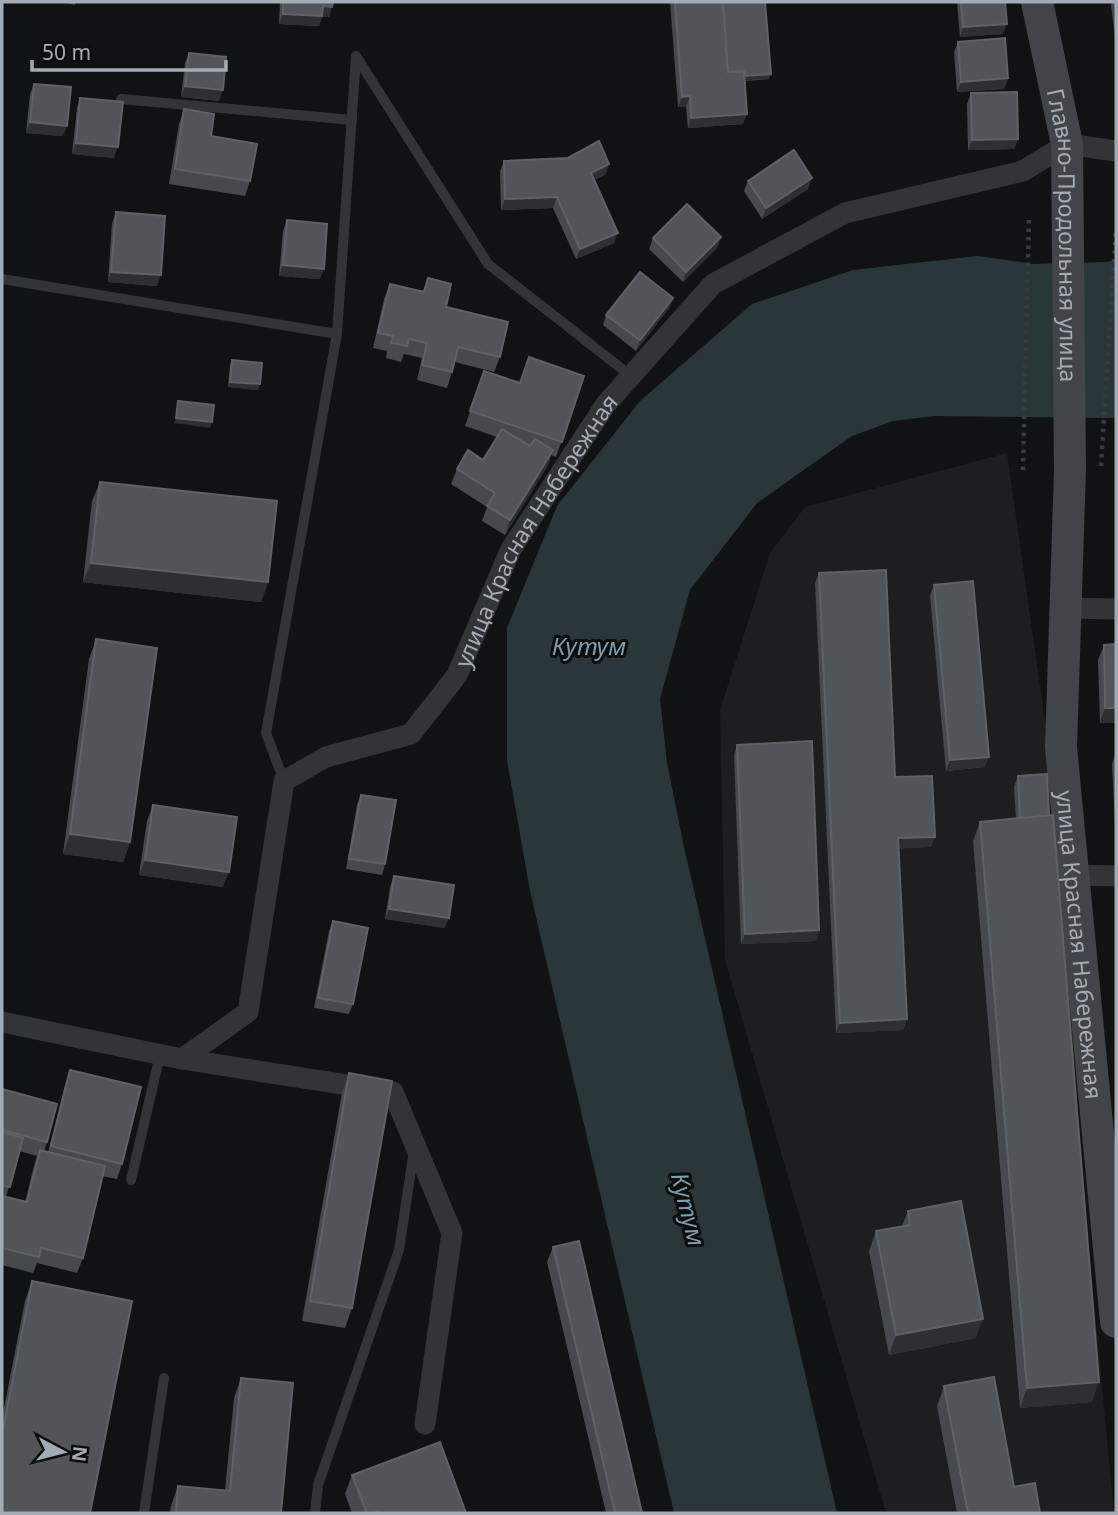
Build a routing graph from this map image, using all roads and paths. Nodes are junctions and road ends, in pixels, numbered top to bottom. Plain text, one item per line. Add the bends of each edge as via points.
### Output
1 (1037, 2) edge
2 (121, 99) edge
3 (352, 120) junction
4 (1068, 144) junction
5 (1116, 151) edge
6 (1029, 216) dead end
7 (1116, 229) edge
8 (2, 279) edge
9 (337, 334) junction
10 (631, 376) junction
11 (1104, 428) dead end
12 (1023, 470) dead end
13 (1070, 470) joint
14 (1066, 608) junction
15 (1116, 609) edge
16 (284, 780) junction
17 (1075, 875) junction
18 (1116, 876) edge
19 (2, 1022) edge
20 (160, 1055) junction
21 (182, 1059) junction
22 (414, 1147) junction
23 (131, 1180) dead end
24 (1110, 1193) edge
25 (1116, 1322) edge
26 (164, 1378) dead end
27 (425, 1424) dead end
28 (144, 1513) edge
29 (316, 1513) edge

1 - 4 street, Главно-Продольная улица
2 - 3 lane
3 - 9 lane
3 - 10 lane via 356,56 488,264
4 - 5 street
4 - 10 street, улица Красная Набережная via 1023,171 845,213 713,284
4 - 13 street, Главно-Продольная улица
6 - 12 path
7 - 11 path
8 - 9 lane
9 - 16 lane via 266,733
10 - 16 street, улица Красная Набережная via 606,404 512,550 457,675 411,734 326,757
13 - 14 street, улица Красная Набережная
14 - 15 street
14 - 17 street, улица Красная Набережная via 1061,747
16 - 21 street via 248,1012
17 - 18 street
17 - 24 street, улица Красная Набережная
19 - 20 street
20 - 21 street
20 - 23 lane
21 - 22 street via 393,1092
22 - 27 street via 452,1233
22 - 29 lane via 399,1250 318,1485
24 - 25 street, улица Красная Набережная
26 - 28 lane

